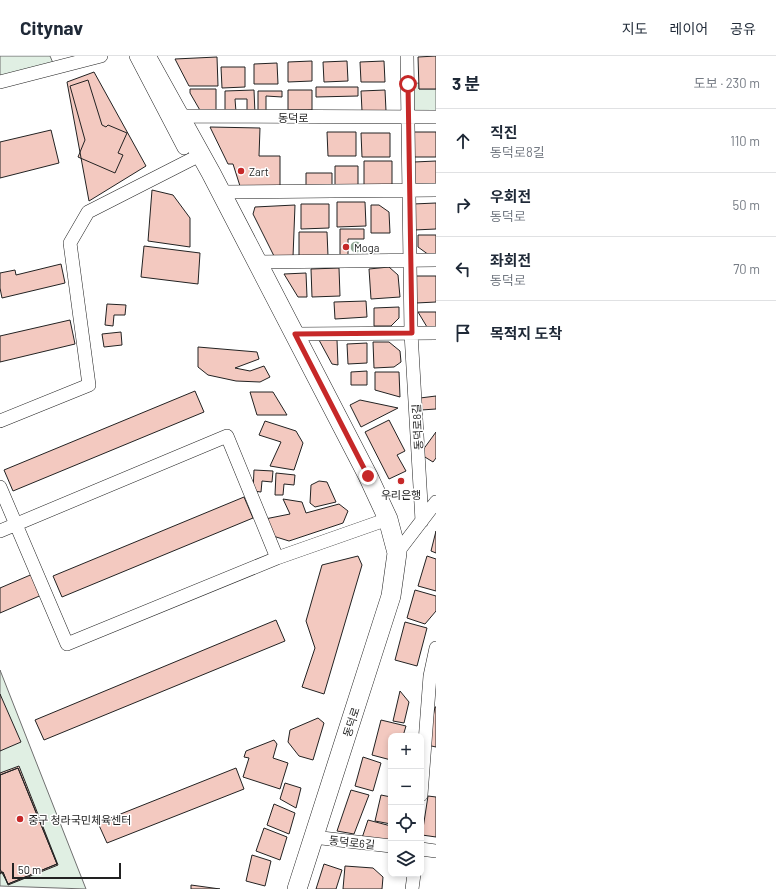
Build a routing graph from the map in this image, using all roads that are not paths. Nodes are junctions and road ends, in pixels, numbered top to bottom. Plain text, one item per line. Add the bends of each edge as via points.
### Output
1 (75, 56) edge
2 (101, 56) edge
3 (136, 56) edge
4 (146, 56) edge
5 (407, 56) edge
6 (0, 76) edge
7 (0, 82) edge
8 (178, 116) junction
9 (408, 117) junction
10 (436, 117) edge
11 (192, 151) junction
12 (409, 190) junction
13 (436, 190) edge
14 (221, 192) junction
15 (411, 260) junction
16 (436, 260) edge
17 (257, 262) junction
18 (412, 333) junction
19 (436, 333) edge
20 (295, 334) junction
21 (0, 422) edge
22 (0, 486) edge
23 (436, 502) edge
24 (388, 519) junction
25 (422, 521) junction
26 (16, 525) junction
27 (0, 531) edge
28 (397, 553) junction
29 (277, 558) junction
30 (436, 648) edge
31 (423, 769) edge
32 (313, 837) junction
33 (388, 846) edge
34 (424, 849) edge
35 (436, 851) edge
36 (414, 877) edge
37 (297, 889) edge
38 (412, 889) edge

1 - 6 street
2 - 7 street
3 - 11 street
4 - 8 street, 동덕로
5 - 9 street, 동덕로8길
8 - 9 street, 동덕로
8 - 11 street, 동덕로
9 - 10 street
9 - 12 street, 동덕로8길
11 - 14 street, 동덕로
11 - 21 street via 88,212 70,243 89,385
12 - 13 street
12 - 14 street
12 - 15 street, 동덕로8길
14 - 17 street, 동덕로
15 - 16 street
15 - 17 street
15 - 18 street, 동덕로8길
17 - 20 street, 동덕로
18 - 19 street
18 - 20 street
18 - 25 street, 동덕로8길
20 - 24 street, 동덕로
22 - 26 street
23 - 25 street
24 - 28 street, 동덕로
24 - 29 street
25 - 28 street
26 - 27 street
26 - 29 street via 67,644
26 - 29 street via 227,436
28 - 32 street, 동덕로 via 391,596
30 - 31 street via 430,676
32 - 33 street, 동덕로6길
32 - 37 street, 동덕로
34 - 35 street
36 - 38 street

